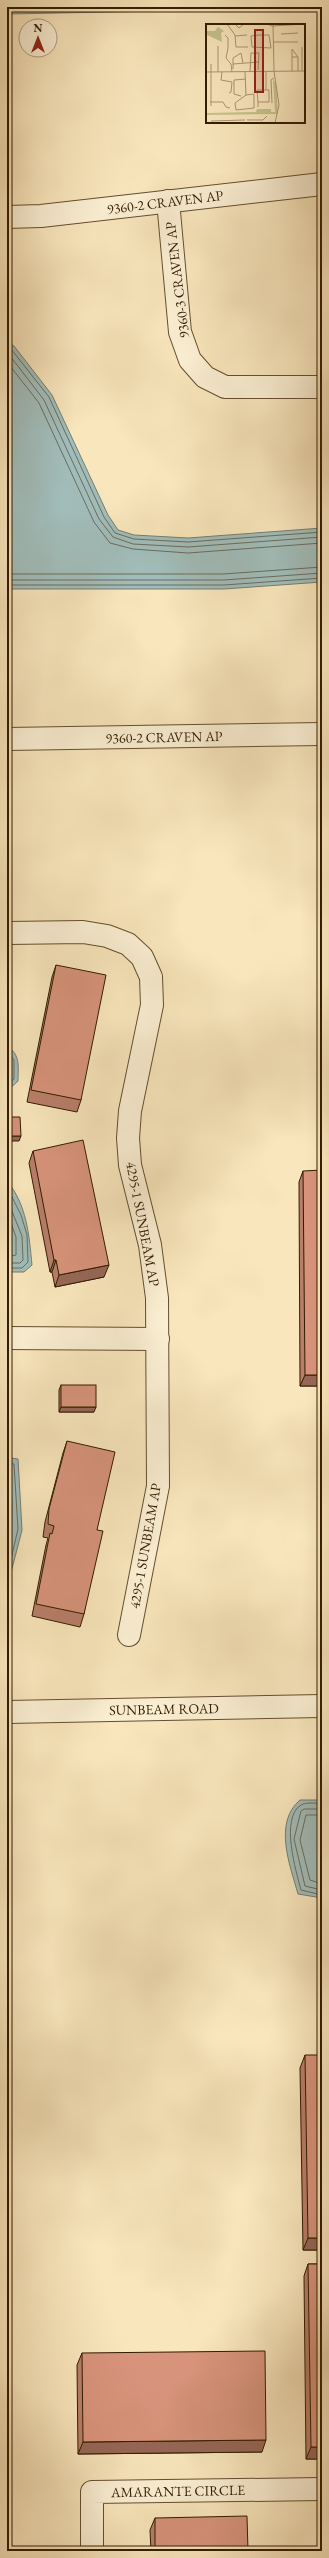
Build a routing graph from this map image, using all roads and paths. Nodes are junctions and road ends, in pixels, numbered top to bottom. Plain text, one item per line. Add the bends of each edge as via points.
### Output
1 (322, 184) edge
2 (168, 201) junction
3 (7, 217) edge
4 (322, 387) edge
5 (322, 734) edge
6 (7, 739) edge
7 (7, 933) edge
8 (7, 1338) edge
9 (158, 1339) junction
10 (129, 1635) dead end
11 (322, 1706) edge
12 (7, 1712) edge
13 (322, 2489) edge
14 (92, 2551) edge

1 - 2 street, 9360-2 CRAVEN AP
2 - 3 street, 9360-2 CRAVEN AP via 41,216
2 - 4 street, 9360-3 CRAVEN AP via 180,332 190,360 205,377 226,387
5 - 6 street, 9360-2 CRAVEN AP
7 - 9 street, 4295-1 SUNBEAM AP via 83,932 107,936 128,944 142,957 150,977 152,1005 130,1111 128,1138 130,1165 150,1245 157,1298
8 - 9 street
9 - 10 street, 4295-1 SUNBEAM AP via 158,1486
11 - 12 street, SUNBEAM ROAD
13 - 14 street, AMARANTE CIRCLE via 92,2492

